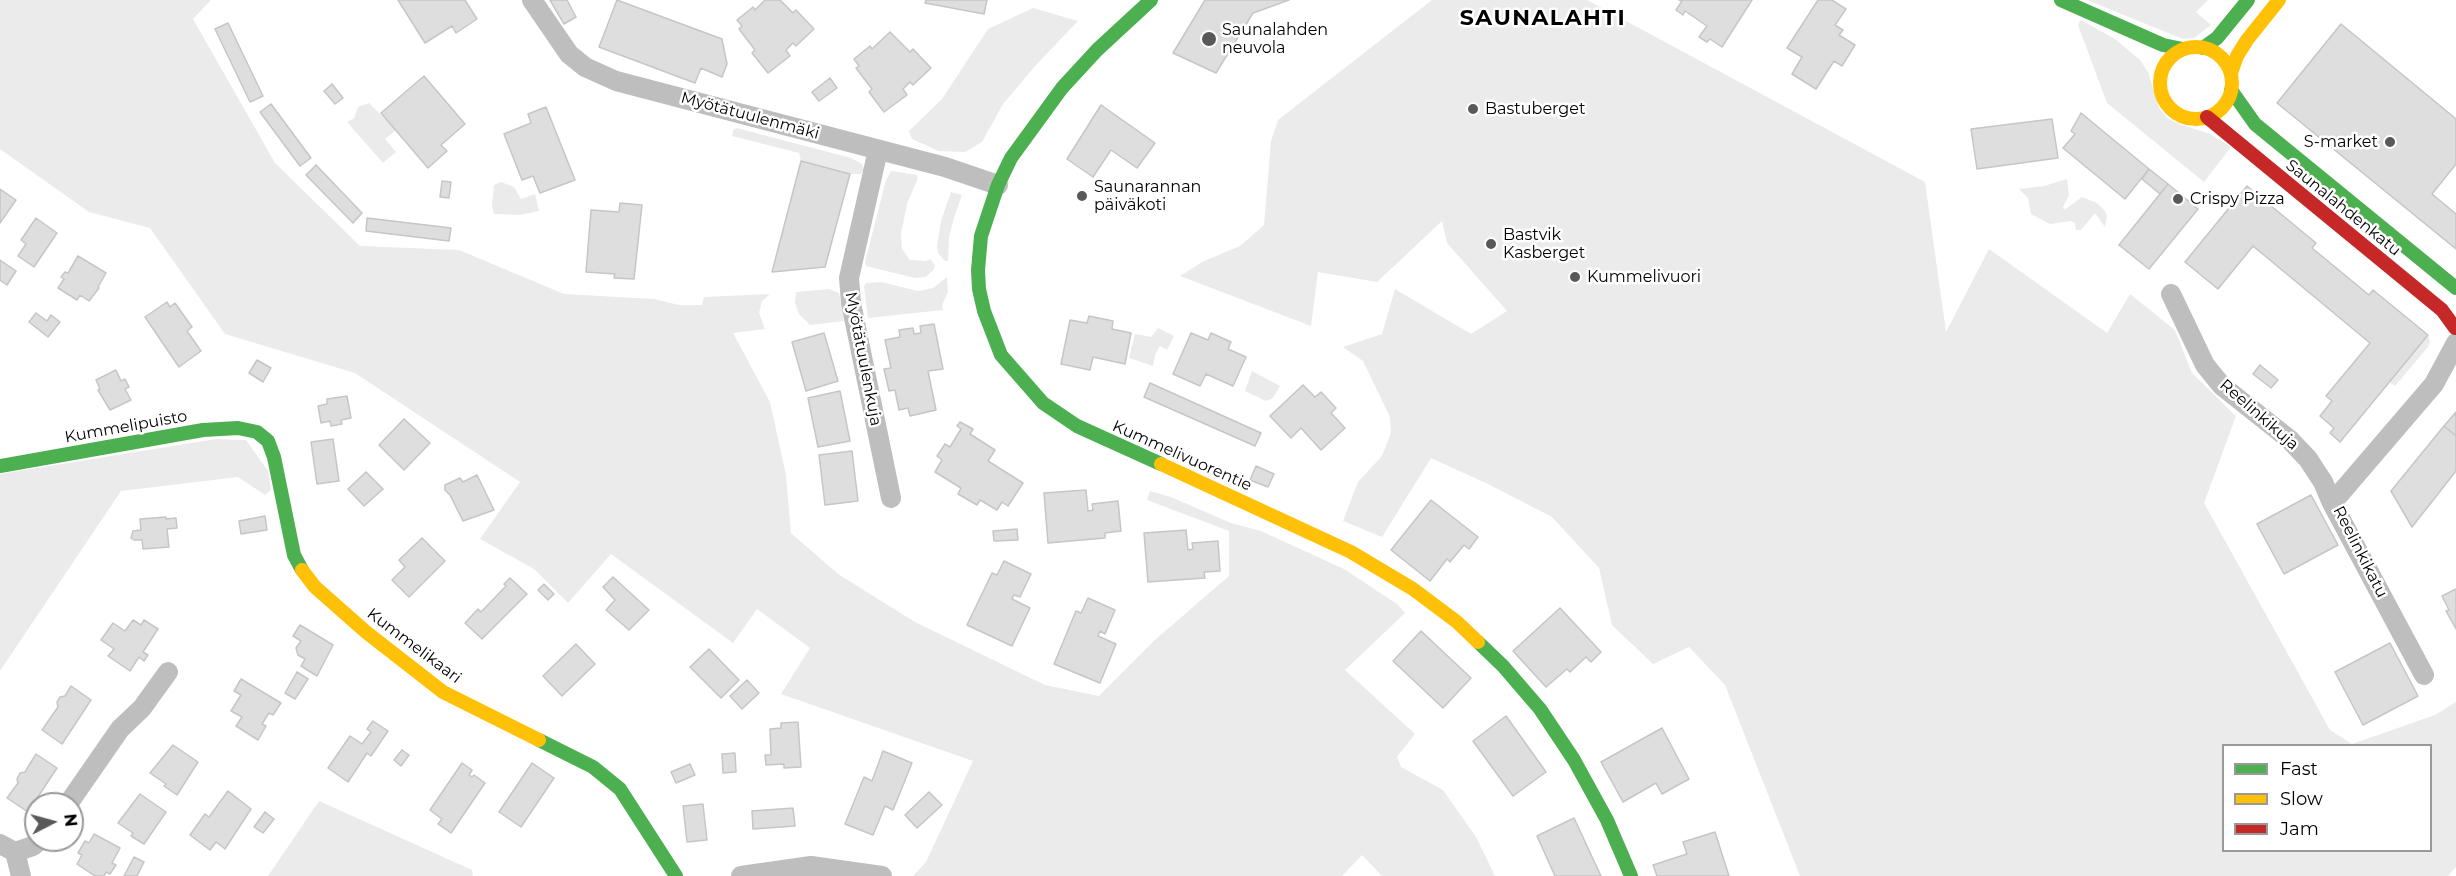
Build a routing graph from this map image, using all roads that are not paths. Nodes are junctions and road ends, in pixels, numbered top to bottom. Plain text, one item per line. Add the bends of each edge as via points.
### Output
1 (532, 0) edge
2 (1151, 0) edge
3 (2061, 0) edge
4 (2248, 0) edge
5 (2279, 0) edge
6 (2112, 23) junction
7 (2203, 48) junction
8 (2183, 49) junction
9 (2231, 73) junction
10 (2160, 79) junction
11 (2231, 90) junction
12 (2207, 117) junction
13 (878, 150) junction
14 (998, 185) junction
15 (2456, 288) edge
16 (2171, 294) dead end
17 (2456, 330) edge
18 (2456, 369) edge
19 (2433, 384) junction
20 (257, 432) joint
21 (0, 466) edge
22 (891, 498) dead end
23 (2332, 503) junction
24 (168, 672) dead end
25 (2424, 675) dead end
26 (76, 792) edge
27 (24, 847) edge
28 (7, 848) edge
29 (21, 876) edge
30 (676, 876) edge
31 (741, 876) edge
32 (882, 876) edge
33 (1631, 876) edge

1 - 13 street, Myötätuulenmäki via 569,54 585,67 616,81
2 - 14 street, Kummelivuorentie via 1062,88 1011,158
3 - 6 street
4 - 7 street via 2217,38
5 - 9 street via 2247,40
6 - 8 street via 2163,45
6 - 10 street via 2147,58
7 - 8 street
7 - 9 street via 2223,59
8 - 10 street via 2170,58
9 - 11 street
10 - 12 street via 2163,96 2174,111 2189,118
11 - 12 street via 2220,110
11 - 15 street, Saunalahdenkatu via 2255,124
12 - 17 street, Saunalahdenkatu via 2442,310
13 - 14 street, Myötätuulenmäki
13 - 22 street, Myötätuulenkuja via 849,278
14 - 33 street, Kummelivuorentie via 981,236 979,289 1001,355 1022,381 1043,403 1077,426 1351,552 1413,589 1456,622 1503,666 1540,709 1596,800
16 - 23 street, Reelinkikuja via 2205,365 2222,386 2308,459
17 - 19 street, Reelinkikatu
18 - 19 street, Reelinkikatu
19 - 23 street, Reelinkikatu
20 - 21 street, Kummelipuisto via 238,428 203,430
20 - 30 street, Kummelikaari via 268,441 274,457 294,555 310,582 443,692 593,767 620,789
23 - 25 street, Reelinkikatu
24 - 26 street via 142,708 120,729
27 - 28 street
28 - 29 street
31 - 32 street via 811,866

